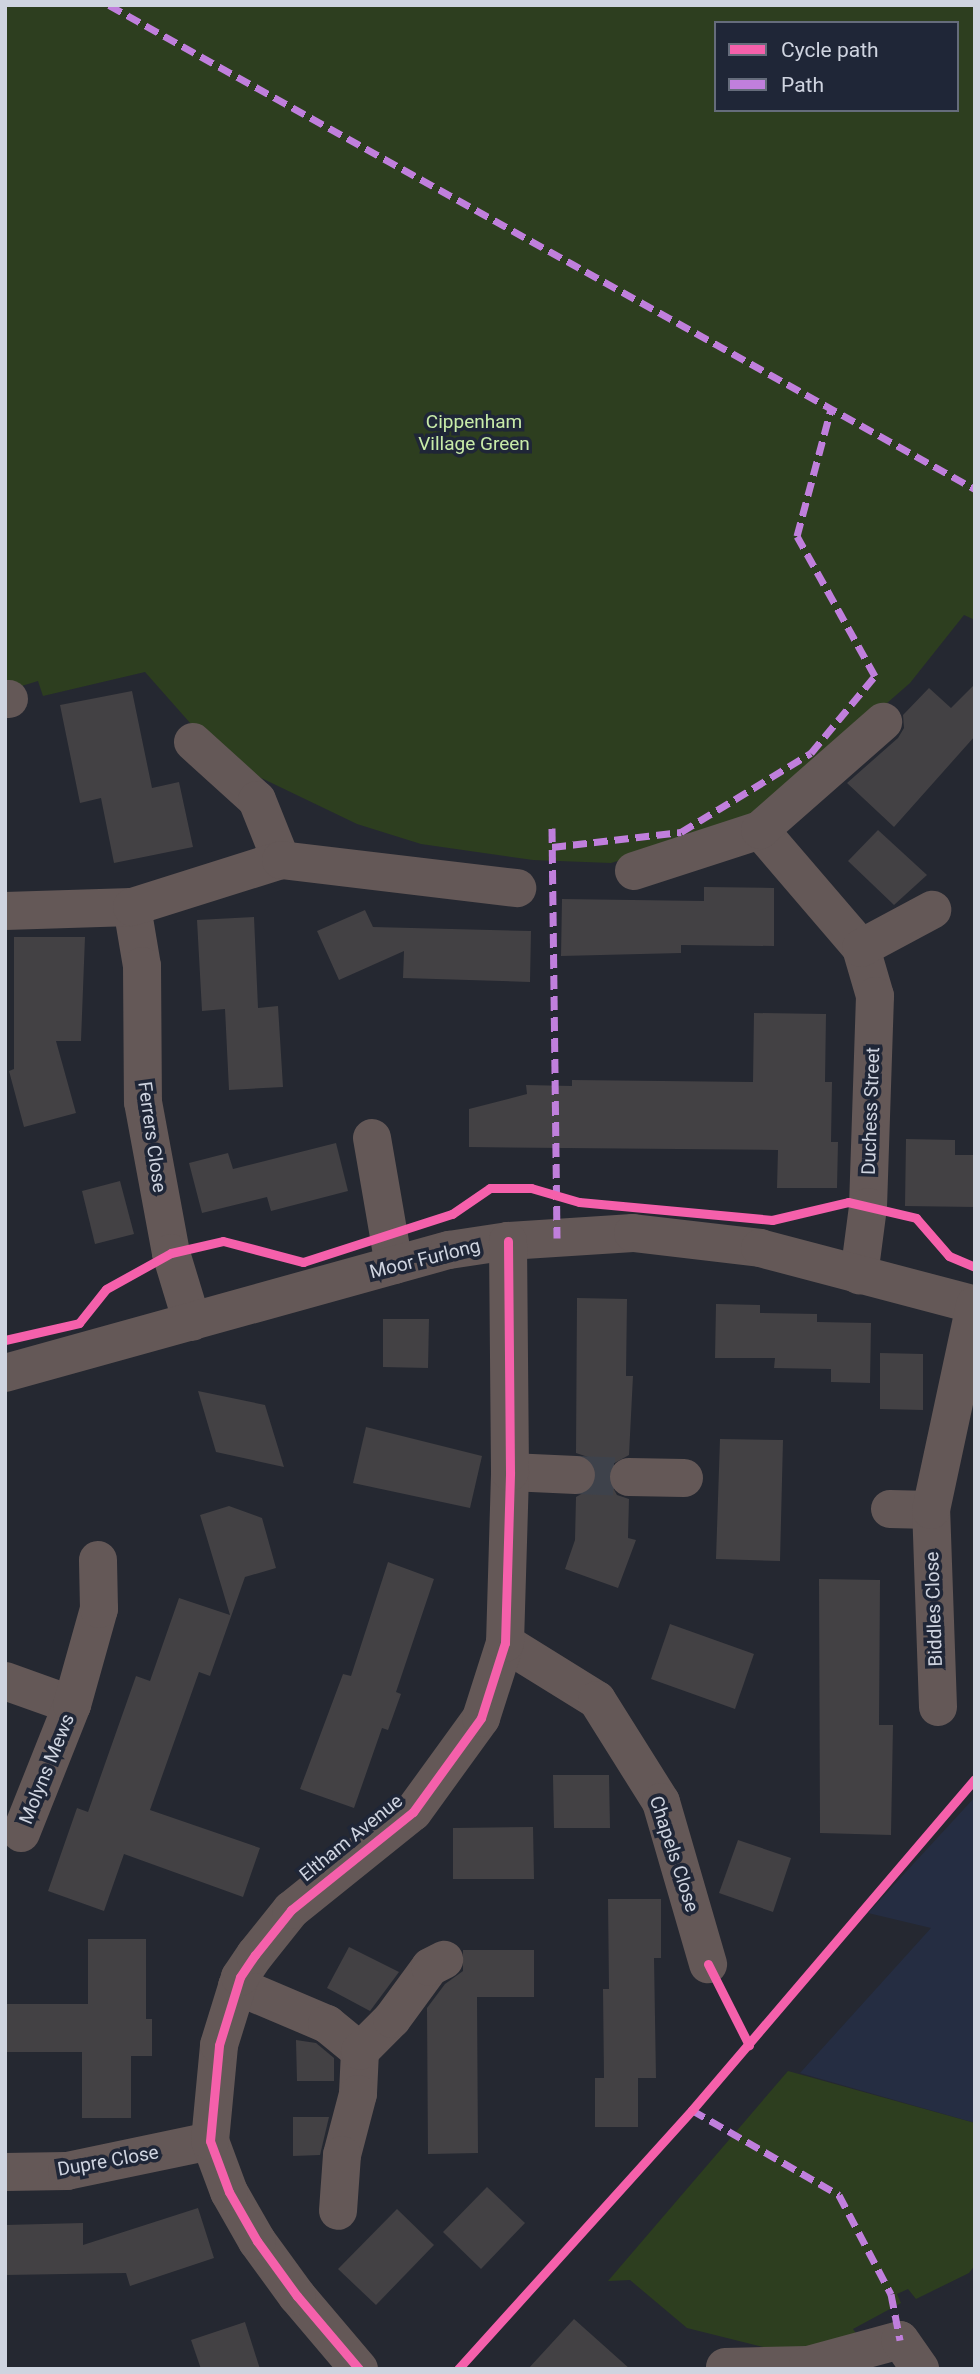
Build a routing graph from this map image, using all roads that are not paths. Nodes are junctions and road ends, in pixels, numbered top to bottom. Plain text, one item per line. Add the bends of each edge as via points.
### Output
1 (883, 722) dead end
2 (193, 742) dead end
3 (772, 820) junction
4 (281, 860) junction
5 (634, 871) dead end
6 (517, 888) dead end
7 (132, 906) junction
8 (932, 909) dead end
9 (5, 911) edge
10 (861, 948) junction
11 (372, 1138) dead end
12 (508, 1241) junction
13 (394, 1265) junction
14 (859, 1275) junction
15 (975, 1305) edge
16 (192, 1322) junction
17 (5, 1373) edge
18 (510, 1472) junction
19 (576, 1475) tunnel mouth
20 (629, 1477) tunnel mouth
21 (684, 1478) dead end
22 (890, 1509) dead end
23 (931, 1510) junction
24 (98, 1560) dead end
25 (505, 1643) junction
26 (5, 1681) edge
27 (72, 1705) junction
28 (938, 1707) dead end
29 (21, 1833) dead end
30 (444, 1960) dead end
31 (708, 1964) dead end
32 (237, 1986) junction
33 (360, 2051) junction
34 (210, 2141) junction
35 (5, 2172) edge
36 (338, 2211) dead end
37 (725, 2367) dead end
38 (359, 2369) edge
39 (920, 2369) edge

1 - 3 street
2 - 4 street via 257,800
3 - 5 street
3 - 10 street, Duchess Street
4 - 6 street
4 - 7 street
7 - 9 street
7 - 16 street, Ferrers Close via 142,966 143,1102 171,1253
8 - 10 street
10 - 14 street, Duchess Street via 875,996 868,1207
11 - 13 street
12 - 13 street, Moor Furlong
12 - 14 street, Moor Furlong via 633,1233 760,1248
12 - 18 street, Eltham Avenue
13 - 16 street, Moor Furlong
14 - 15 street, Moor Furlong
15 - 23 street, Biddles Close
16 - 17 street, Moor Furlong
18 - 19 street
18 - 25 street, Eltham Avenue
20 - 21 street
22 - 23 street
23 - 28 street, Biddles Close
24 - 27 street, Molyns Mews via 99,1609
25 - 31 street, Chapels Close via 597,1700 661,1802
25 - 32 street, Eltham Avenue via 481,1718 442,1777 413,1812 291,1910
26 - 27 street, Molyns Mews
27 - 29 street, Molyns Mews
30 - 33 street via 430,1967 392,2019
32 - 33 street via 327,2024
32 - 34 street, Eltham Avenue via 219,2046
33 - 36 street via 358,2094 342,2155
34 - 35 street, Dupre Close via 67,2171
34 - 38 street, Eltham Avenue via 229,2192 257,2241
37 - 39 street via 808,2365 900,2340

